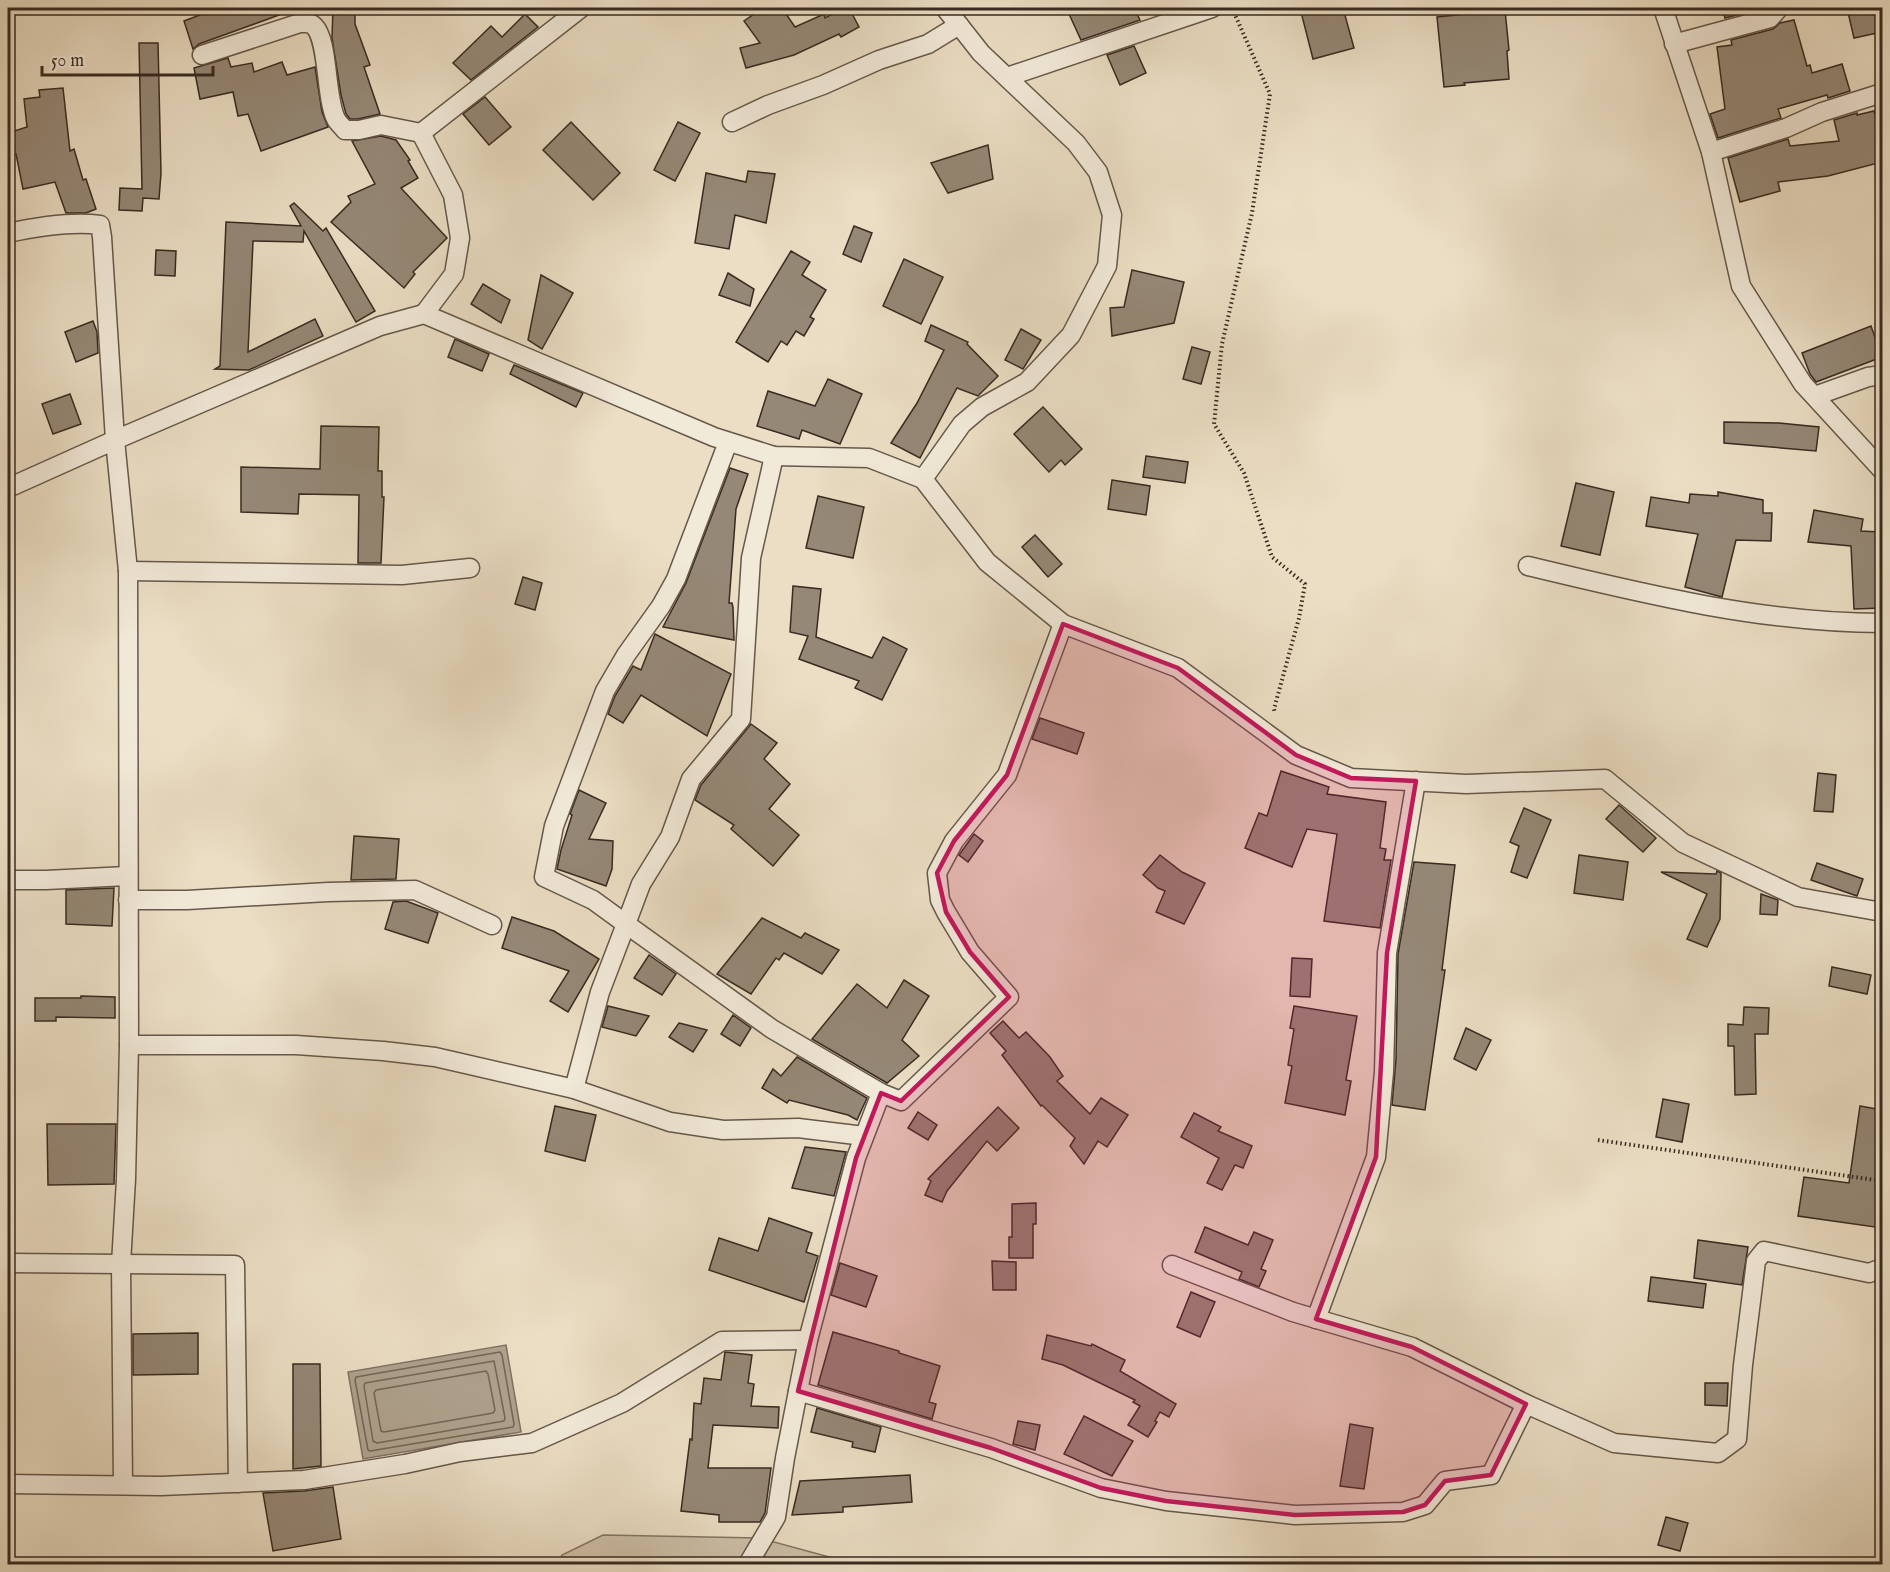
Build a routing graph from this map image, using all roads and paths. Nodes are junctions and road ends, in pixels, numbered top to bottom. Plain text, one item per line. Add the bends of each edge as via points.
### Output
1 (581, 8) edge
2 (945, 8) edge
3 (1212, 8) edge
4 (1232, 8) edge
5 (1663, 8) edge
6 (1779, 8) edge
7 (960, 25) junction
8 (1674, 44) junction
9 (202, 55) dead end
10 (1007, 77) junction
11 (1882, 93) edge
12 (732, 122) dead end
13 (421, 133) junction
14 (1711, 152) junction
15 (8, 233) edge
16 (424, 314) junction
17 (1882, 375) edge
18 (1815, 396) junction
19 (115, 440) junction
20 (728, 442) junction
21 (774, 456) junction
22 (1882, 470) edge
23 (923, 480) junction
24 (8, 488) edge
25 (1528, 566) dead end
26 (471, 568) dead end
27 (128, 571) junction
28 (1882, 623) edge
29 (1063, 624) junction
30 (1280, 744) junction
31 (1416, 782) junction
32 (128, 876) junction
33 (8, 880) edge
34 (128, 900) junction
35 (1882, 912) edge
36 (626, 924) junction
37 (492, 925) dead end
38 (129, 1045) junction
39 (574, 1089) junction
40 (881, 1093) junction
41 (864, 1136) junction
42 (1598, 1140) dead end
43 (1882, 1181) edge
44 (8, 1263) edge
45 (121, 1264) junction
46 (1172, 1265) dead end
47 (1882, 1268) edge
48 (1316, 1319) junction
49 (808, 1340) junction
50 (798, 1391) junction
51 (1526, 1404) junction
52 (238, 1483) junction
53 (8, 1484) edge
54 (123, 1485) junction
55 (748, 1564) edge

1 - 13 street
2 - 7 street
3 - 10 street
4 - 30 path via 1270,94 1252,213 1222,344 1214,423 1244,473 1272,557 1305,584 1274,709
5 - 8 street
6 - 8 street via 1770,18
7 - 10 street via 981,53
7 - 12 street via 928,44 879,60
8 - 14 street
9 - 13 street via 309,23 316,27 336,119 345,130 381,125
10 - 23 street via 1076,143 1098,172 1112,215 1107,266 1071,335 1027,382 982,407 962,424
11 - 14 street
13 - 16 street via 453,195 459,238 454,274
14 - 18 street via 1741,286 1803,384
15 - 19 street via 100,225
16 - 19 street via 380,326
16 - 20 street
17 - 18 street
18 - 22 street
19 - 24 street
19 - 27 street
20 - 21 street
20 - 36 street via 676,579 605,691 554,826 544,877 593,900
21 - 23 street via 869,458
21 - 36 street via 751,558 741,719 691,779 670,837 641,884
23 - 29 street via 987,562
25 - 28 street via 1633,592 1728,609 1835,623
26 - 27 street via 402,575
27 - 32 street
29 - 30 street via 1178,668
29 - 40 street via 1007,775 954,841 938,873 945,912 970,952 1009,997 901,1101
30 - 31 street via 1296,755 1351,778
31 - 35 street via 1466,784 1605,778 1683,843 1798,897
31 - 48 street via 1387,953 1384,1072 1376,1157
32 - 33 street
32 - 34 street
34 - 37 street via 416,890
34 - 38 street
36 - 39 street via 600,992
36 - 40 street via 772,1029
38 - 39 street via 296,1045 383,1051 435,1057
38 - 45 street
39 - 41 street via 670,1122 723,1130 798,1128
40 - 41 street
41 - 49 street
42 - 43 path
44 - 45 street
45 - 52 street via 235,1265
45 - 54 street
46 - 48 street
47 - 51 street via 1869,1273 1764,1251 1756,1262 1737,1439 1718,1453 1614,1443
48 - 51 street via 1412,1347
49 - 50 street
49 - 52 street via 722,1341 622,1403 532,1443 304,1480
50 - 51 street via 991,1448 1101,1488 1166,1501 1296,1515 1403,1512 1425,1505 1445,1481 1491,1475
50 - 55 street via 776,1517
52 - 54 street
53 - 54 street

